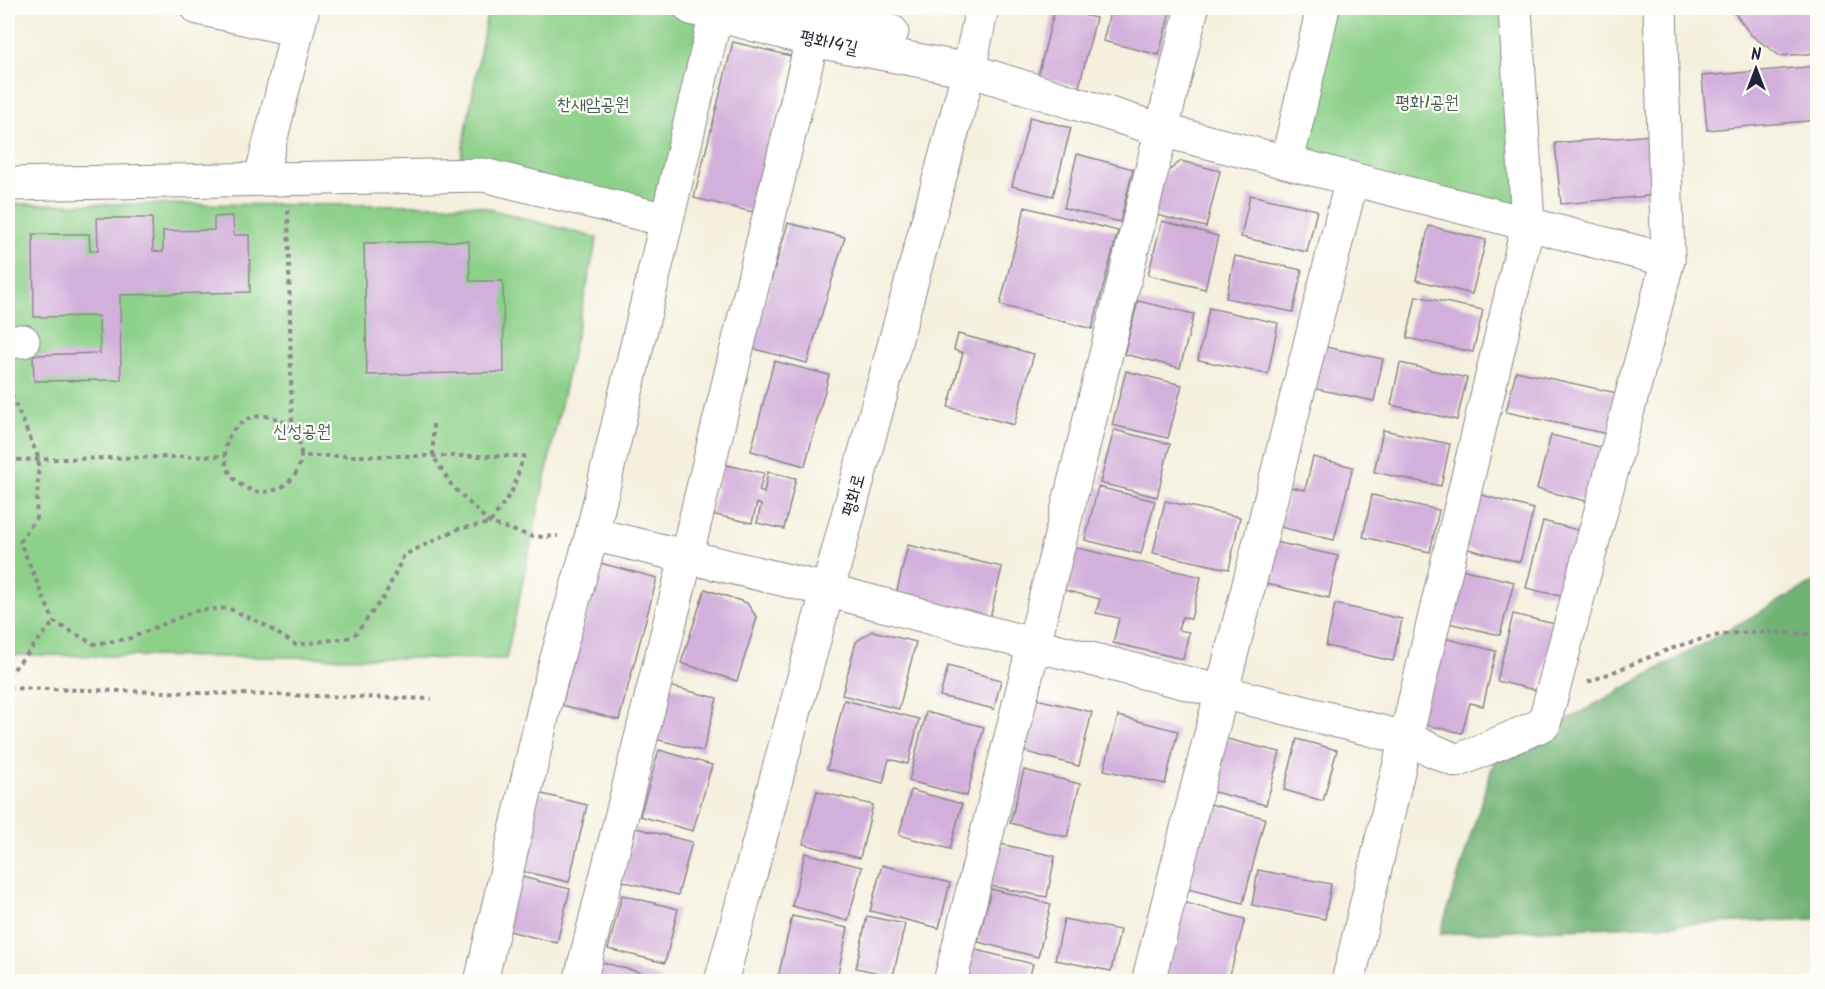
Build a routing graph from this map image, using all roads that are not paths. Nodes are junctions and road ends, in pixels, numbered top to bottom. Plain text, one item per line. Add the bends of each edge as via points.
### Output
1 (198, 8) edge
2 (797, 8) edge
3 (982, 8) edge
4 (1192, 8) edge
5 (1323, 8) edge
6 (1515, 8) edge
7 (1660, 8) edge
8 (704, 11) edge
9 (300, 19) edge
10 (892, 32) dead end
11 (812, 40) junction
12 (969, 70) junction
13 (1161, 130) junction
14 (1287, 162) junction
15 (274, 178) junction
16 (1352, 179) junction
17 (8, 184) edge
18 (666, 220) junction
19 (1528, 224) junction
20 (1668, 260) junction
21 (592, 534) junction
22 (686, 558) junction
23 (827, 590) junction
24 (1035, 645) junction
25 (1223, 692) junction
26 (1405, 738) junction
27 (481, 981) edge
28 (580, 981) edge
29 (721, 981) edge
30 (950, 981) edge
31 (1148, 981) edge
32 (1348, 981) edge

1 - 9 street
2 - 10 street
3 - 12 street, 평화로
4 - 13 street
5 - 14 street
6 - 19 street
7 - 20 street
8 - 11 street, 평화14길
8 - 18 street
9 - 15 street
11 - 12 street, 평화14길
11 - 22 street
12 - 13 street, 평화14길
12 - 23 street, 평화로
13 - 14 street, 평화14길
13 - 24 street
14 - 16 street, 평화14길
15 - 17 street
15 - 18 street via 484,176
16 - 19 street, 평화14길
16 - 25 street
18 - 21 street
19 - 20 street, 평화14길
19 - 26 street
20 - 26 street via 1544,724 1457,761
21 - 22 street
21 - 27 street via 550,683
22 - 23 street
22 - 28 street
23 - 24 street
23 - 29 street, 평화로
24 - 25 street
24 - 30 street
25 - 26 street
25 - 31 street
26 - 32 street

